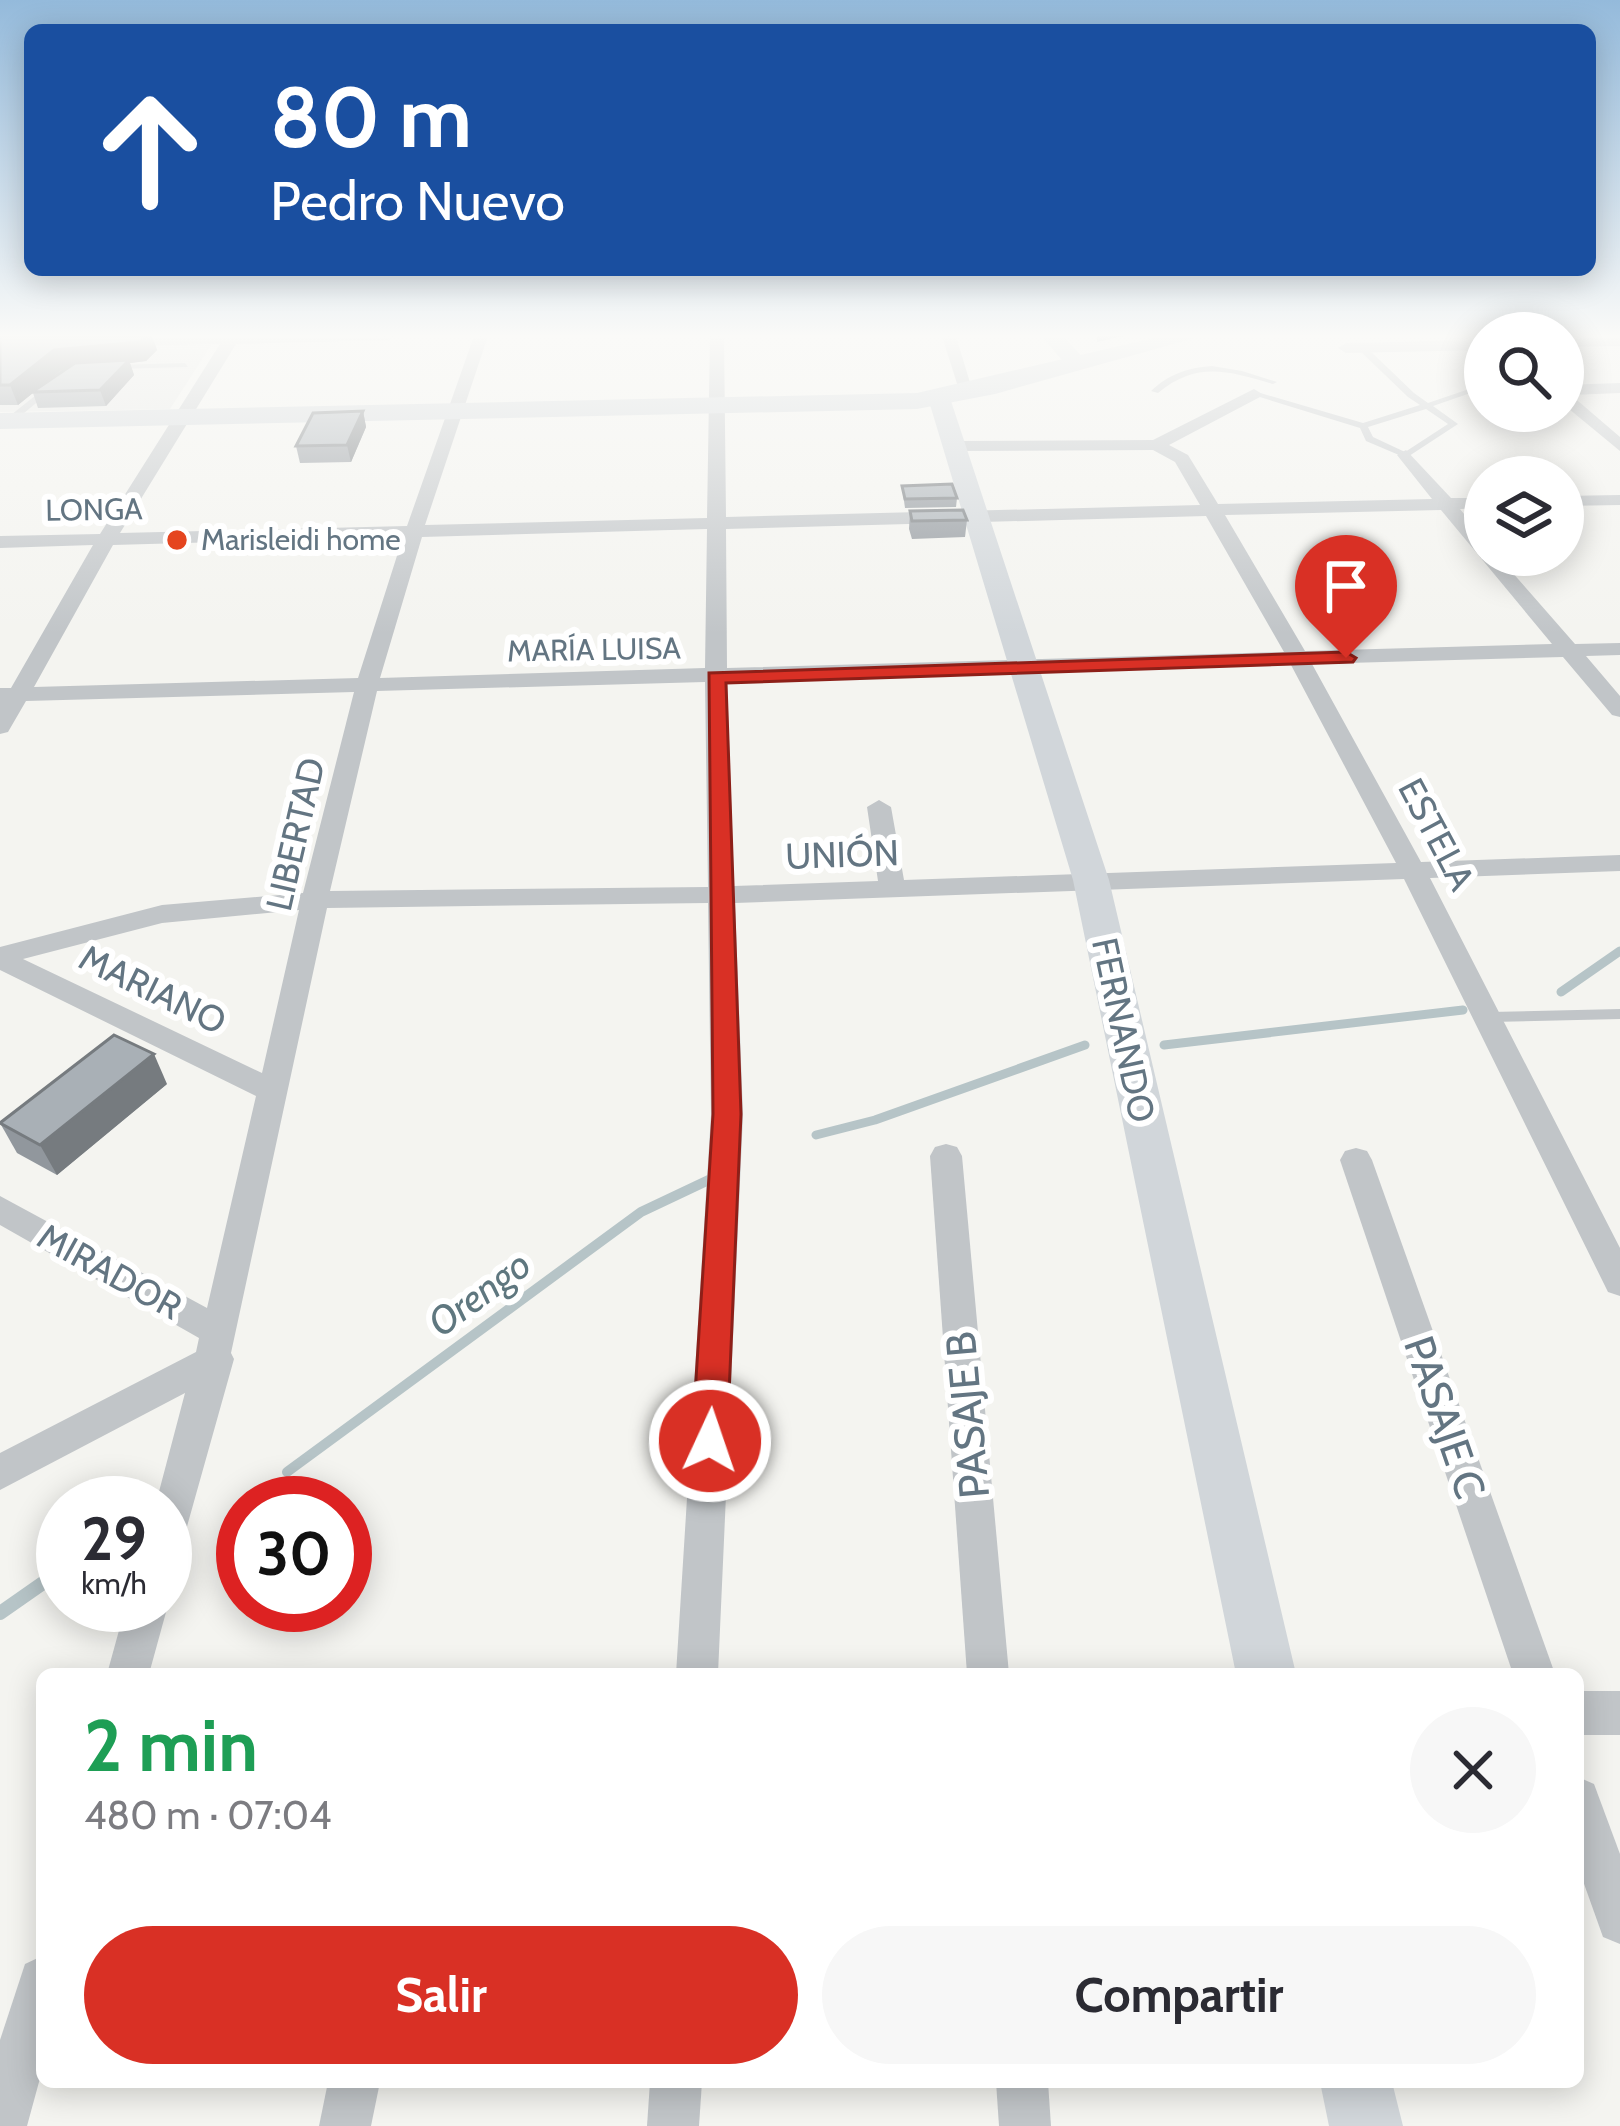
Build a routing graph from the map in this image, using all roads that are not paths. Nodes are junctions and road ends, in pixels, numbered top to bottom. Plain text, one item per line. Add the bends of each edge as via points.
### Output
1 (168, 435) edge
2 (448, 435) edge
3 (717, 435) edge
4 (956, 435) edge
5 (1175, 435) edge
6 (1367, 435) edge
7 (1437, 435) edge
8 (1156, 445) junction
9 (956, 446) junction
10 (1406, 455) junction
11 (1620, 500) edge
12 (1584, 501) edge
13 (1444, 503) junction
14 (1464, 503) edge
15 (1213, 509) junction
16 (976, 514) junction
17 (714, 521) junction
18 (1464, 527) edge
19 (410, 531) junction
20 (106, 540) junction
21 (0, 542) edge
22 (1505, 576) edge
23 (1620, 649) edge
24 (1568, 651) junction
25 (1302, 659) junction
26 (1026, 668) junction
27 (716, 678) junction
28 (367, 683) junction
29 (10, 694) edge
30 (1620, 710) edge
31 (0, 727) edge
32 (879, 806) dead end
33 (1620, 863) edge
34 (1416, 867) junction
35 (1090, 880) junction
36 (892, 888) junction
37 (724, 895) junction
38 (316, 900) junction
39 (0, 958) edge
40 (1620, 1014) edge
41 (1490, 1017) junction
42 (271, 1090) junction
43 (946, 1156) dead end
44 (1356, 1160) dead end
45 (0, 1209) edge
46 (1620, 1282) edge
47 (218, 1346) junction
48 (0, 1472) edge
49 (183, 1476) edge
50 (140, 1632) edge
51 (130, 1668) edge
52 (697, 1668) edge
53 (988, 1668) edge
54 (1265, 1668) edge
55 (1532, 1668) edge
56 (1584, 1713) edge
57 (1620, 1713) edge
58 (1584, 1817) edge
59 (1620, 1920) edge
60 (36, 2004) edge
61 (353, 2088) edge
62 (676, 2088) edge
63 (1022, 2088) edge
64 (1357, 2088) edge
65 (2, 2126) edge
66 (345, 2126) edge
67 (674, 2126) edge
68 (1025, 2126) edge
69 (1366, 2126) edge

1 - 20 street
2 - 19 street, LIBERTAD
3 - 17 street
4 - 9 street, FERNANDO
5 - 8 street
6 - 10 lane
7 - 10 lane
8 - 9 street
8 - 15 street, ESTELA via 1183,459
9 - 16 street, FERNANDO
10 - 13 street
11 - 12 street
13 - 14 street, LONGA
13 - 15 street, LONGA
13 - 18 street
15 - 16 street, LONGA
15 - 25 street, ESTELA
16 - 17 street, LONGA
16 - 26 street, FERNANDO
17 - 19 street, LONGA
17 - 27 street
19 - 20 street, LONGA
19 - 28 street, LIBERTAD
20 - 21 street, LONGA
20 - 29 street
22 - 24 street
23 - 24 street, MARÍA LUISA
24 - 25 street, MARÍA LUISA
24 - 30 street
25 - 26 street, MARÍA LUISA
25 - 34 street, ESTELA
26 - 27 street, MARÍA LUISA
26 - 35 street, FERNANDO
27 - 28 street, MARÍA LUISA
27 - 37 street
28 - 29 street, MARÍA LUISA
28 - 38 street, LIBERTAD
29 - 31 street
32 - 36 street
33 - 34 street, UNIÓN
34 - 35 street, UNIÓN
34 - 41 street, ESTELA
35 - 36 street, UNIÓN
35 - 54 street, FERNANDO
36 - 37 street, UNIÓN
37 - 38 street, UNIÓN
37 - 52 street via 727,1114
38 - 39 street, UNIÓN via 162,914
38 - 42 street, LIBERTAD
39 - 42 street, MARIANO
40 - 41 lane
41 - 46 street, ESTELA
42 - 47 street, LIBERTAD
43 - 53 street, PASAJE B
44 - 55 street, PASAJE C
45 - 47 street, MIRADOR
47 - 48 street
47 - 49 street, LIBERTAD
50 - 51 street
56 - 57 street
58 - 59 street
60 - 65 street
61 - 66 street
62 - 67 street
63 - 68 street
64 - 69 street

